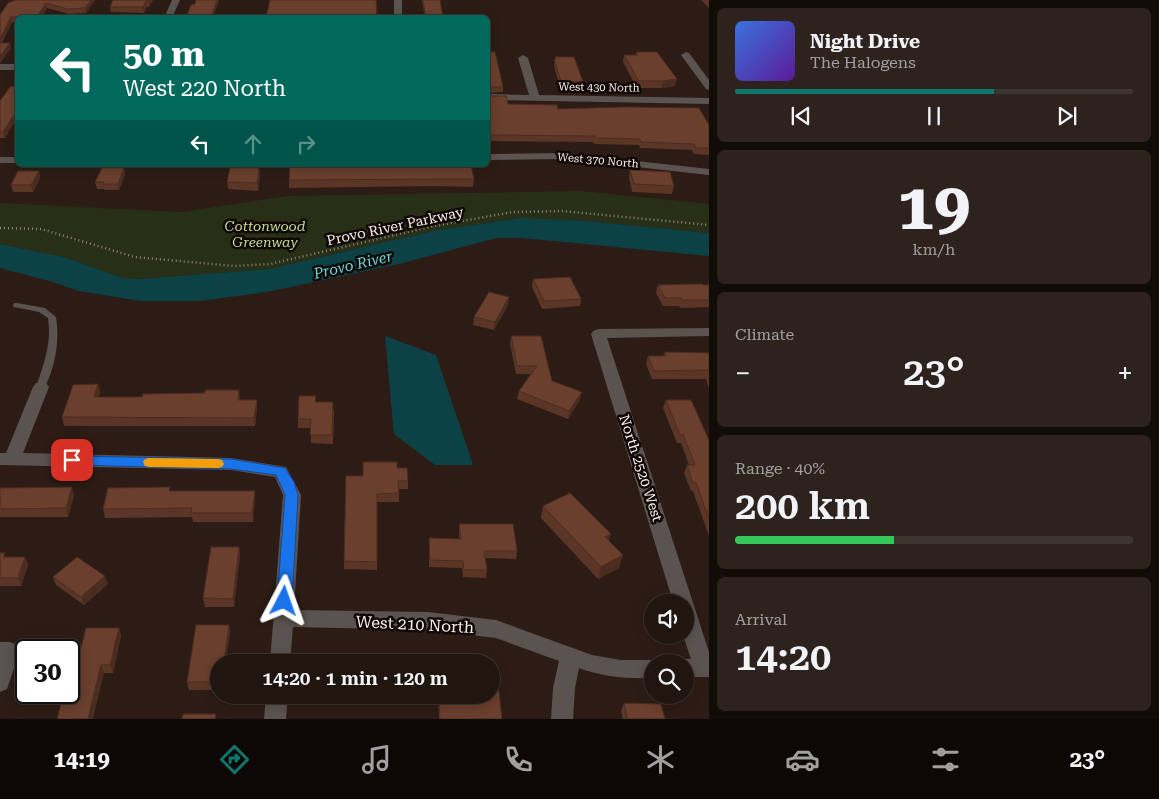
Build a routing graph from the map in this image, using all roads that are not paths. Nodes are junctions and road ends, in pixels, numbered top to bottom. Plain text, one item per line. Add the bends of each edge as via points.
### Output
1 (176, 0) edge
2 (398, 0) edge
3 (169, 15) edge
4 (398, 15) edge
5 (686, 55) dead end
6 (522, 58) dead end
7 (0, 67) edge
8 (15, 67) edge
9 (704, 75) edge
10 (709, 87) edge
11 (490, 97) edge
12 (535, 98) junction
13 (709, 101) edge
14 (490, 158) edge
15 (0, 160) edge
16 (15, 160) edge
17 (709, 172) edge
18 (17, 305) dead end
19 (709, 332) edge
20 (41, 387) joint
21 (6, 459) edge
22 (680, 594) edge
23 (283, 618) junction
24 (693, 644) edge
25 (5, 651) edge
26 (281, 654) edge
27 (571, 656) junction
28 (699, 668) edge
29 (644, 669) edge
30 (0, 682) edge
31 (276, 704) edge
32 (275, 719) edge
33 (562, 719) edge

1 - 3 street
2 - 4 street
5 - 9 street
6 - 12 street
7 - 8 street
9 - 10 street
11 - 12 street, West 430 North
12 - 13 street, West 430 North
14 - 17 street, West 370 North via 571,157
15 - 16 street
18 - 20 lane via 42,310 52,317 55,328 53,350
19 - 22 street, North 2520 West via 598,334
20 - 21 street
21 - 23 street via 231,464 280,471 292,495
23 - 26 street
23 - 27 street, West 210 North via 428,621 496,629
24 - 28 street
25 - 30 street
27 - 29 street, West 210 North via 592,664
27 - 33 street
31 - 32 street

